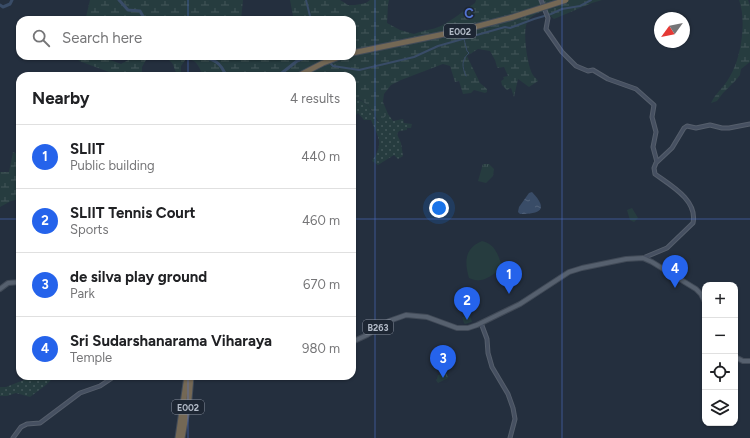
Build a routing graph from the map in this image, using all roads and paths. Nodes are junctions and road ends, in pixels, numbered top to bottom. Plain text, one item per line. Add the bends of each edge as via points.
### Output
1 (541, 0) edge
2 (559, 0) edge
3 (566, 0) edge
4 (356, 51) edge
5 (356, 51) edge
6 (324, 60) edge
7 (331, 60) edge
8 (301, 72) edge
9 (305, 72) edge
10 (750, 124) edge
11 (657, 162) junction
12 (643, 258) junction
13 (16, 282) edge
14 (0, 289) edge
15 (702, 297) edge
16 (482, 323) junction
17 (356, 340) edge
18 (738, 359) edge
19 (750, 361) edge
20 (109, 380) edge
21 (187, 380) edge
22 (191, 380) edge
23 (13, 438) edge
24 (178, 438) edge
25 (182, 438) edge
26 (510, 438) edge

1 - 11 street via 548,18 546,29 571,62 584,70 594,70 636,89 654,105 652,117 656,132 653,147
2 - 4 highway, E002, bridge via 470,26
3 - 5 highway, E002, bridge via 465,30
6 - 8 highway
7 - 9 highway
10 - 11 street via 728,128 710,125 685,127 672,148
11 - 12 street via 655,174 683,195 694,218 692,225 672,244
12 - 15 main road, B263 via 654,262 691,286
12 - 16 main road, B263 via 622,259 571,272 520,304
13 - 14 main road via 8,283
16 - 17 main road, B263 via 468,328 457,328 427,317 406,316 389,321
16 - 26 street via 488,339 492,367 513,408 515,419
18 - 19 main road
20 - 23 street via 80,393 40,423 27,424
21 - 24 highway, E002
22 - 25 highway, E002

